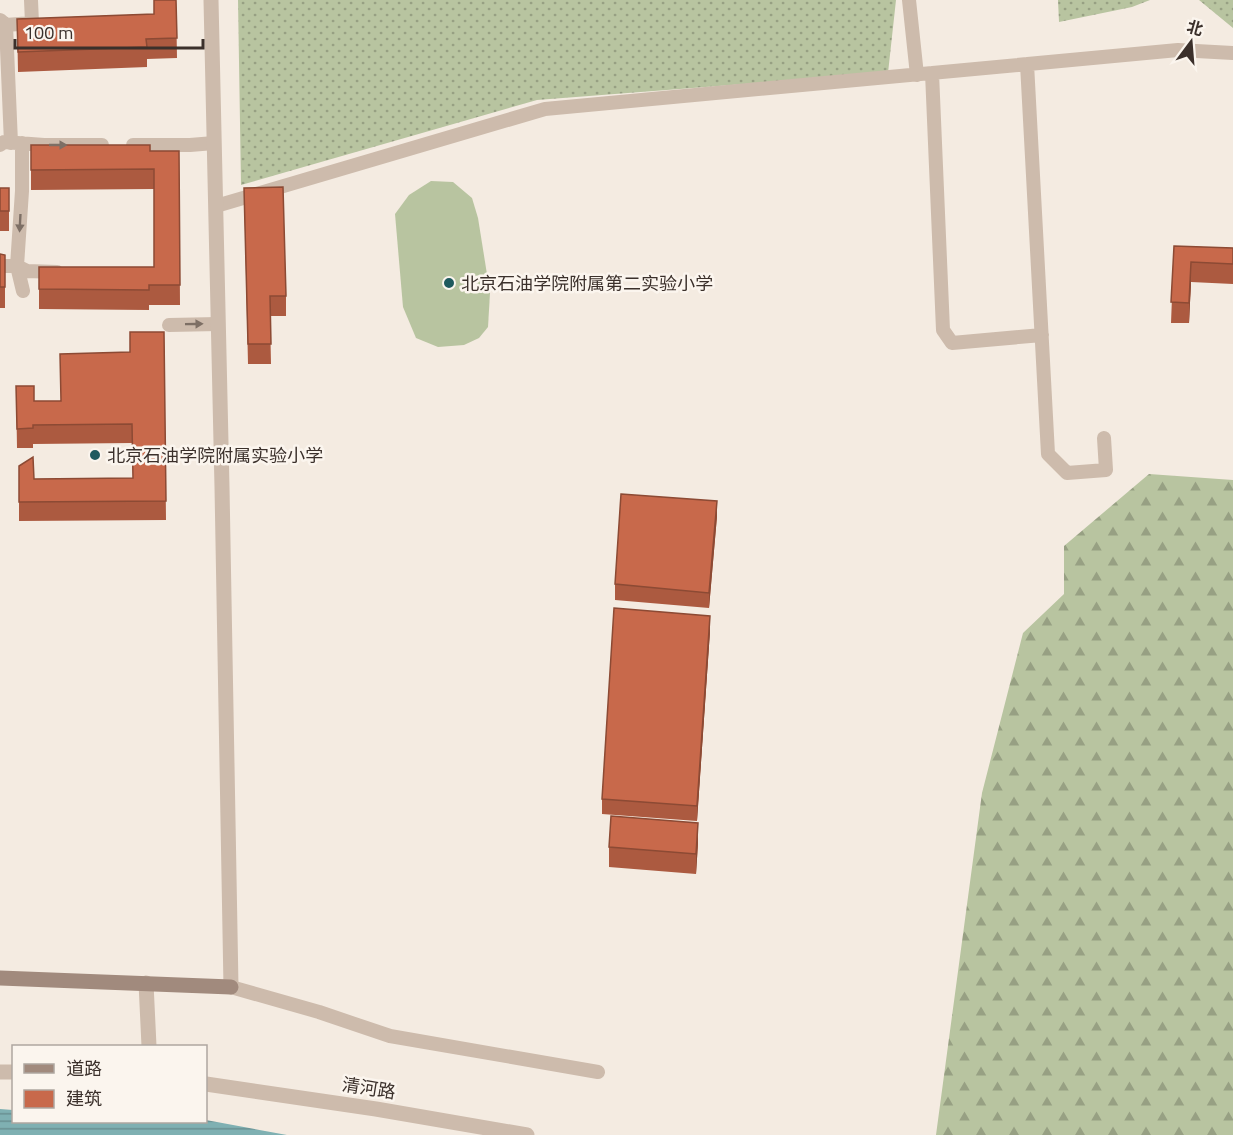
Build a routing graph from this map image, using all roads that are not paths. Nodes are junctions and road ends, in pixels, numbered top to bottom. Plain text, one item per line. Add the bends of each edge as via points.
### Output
1 (31, 0) edge
2 (211, 0) edge
3 (909, 0) edge
4 (3, 22) edge
5 (1233, 53) edge
6 (1027, 64) junction
7 (925, 74) junction
8 (214, 143) junction
9 (11, 144) edge
10 (216, 206) junction
11 (0, 266) edge
12 (17, 266) junction
13 (72, 272) edge
14 (22, 291) dead end
15 (218, 324) junction
16 (170, 325) dead end
17 (1042, 335) junction
18 (1104, 438) dead end
19 (0, 978) edge
20 (146, 983) junction
21 (231, 987) junction
22 (148, 1045) edge
23 (598, 1071) dead end
24 (207, 1084) edge
25 (527, 1135) edge

1 - 4 street via 37,23
2 - 8 street
3 - 7 street
4 - 9 street
5 - 6 street via 1178,50
6 - 7 street
6 - 17 street
7 - 10 street via 544,109
7 - 17 street via 943,330 952,343
9 -> 8 street
8 - 10 street
9 -> 12 street
10 - 15 street
11 - 12 street
12 - 13 street via 27,271
12 - 14 street
16 -> 15 street
15 - 21 street
17 - 18 street via 1048,454 1067,473 1106,470
19 - 20 main road
20 - 21 main road
20 - 22 street
21 - 23 street via 390,1036
24 - 25 street, 清河路

